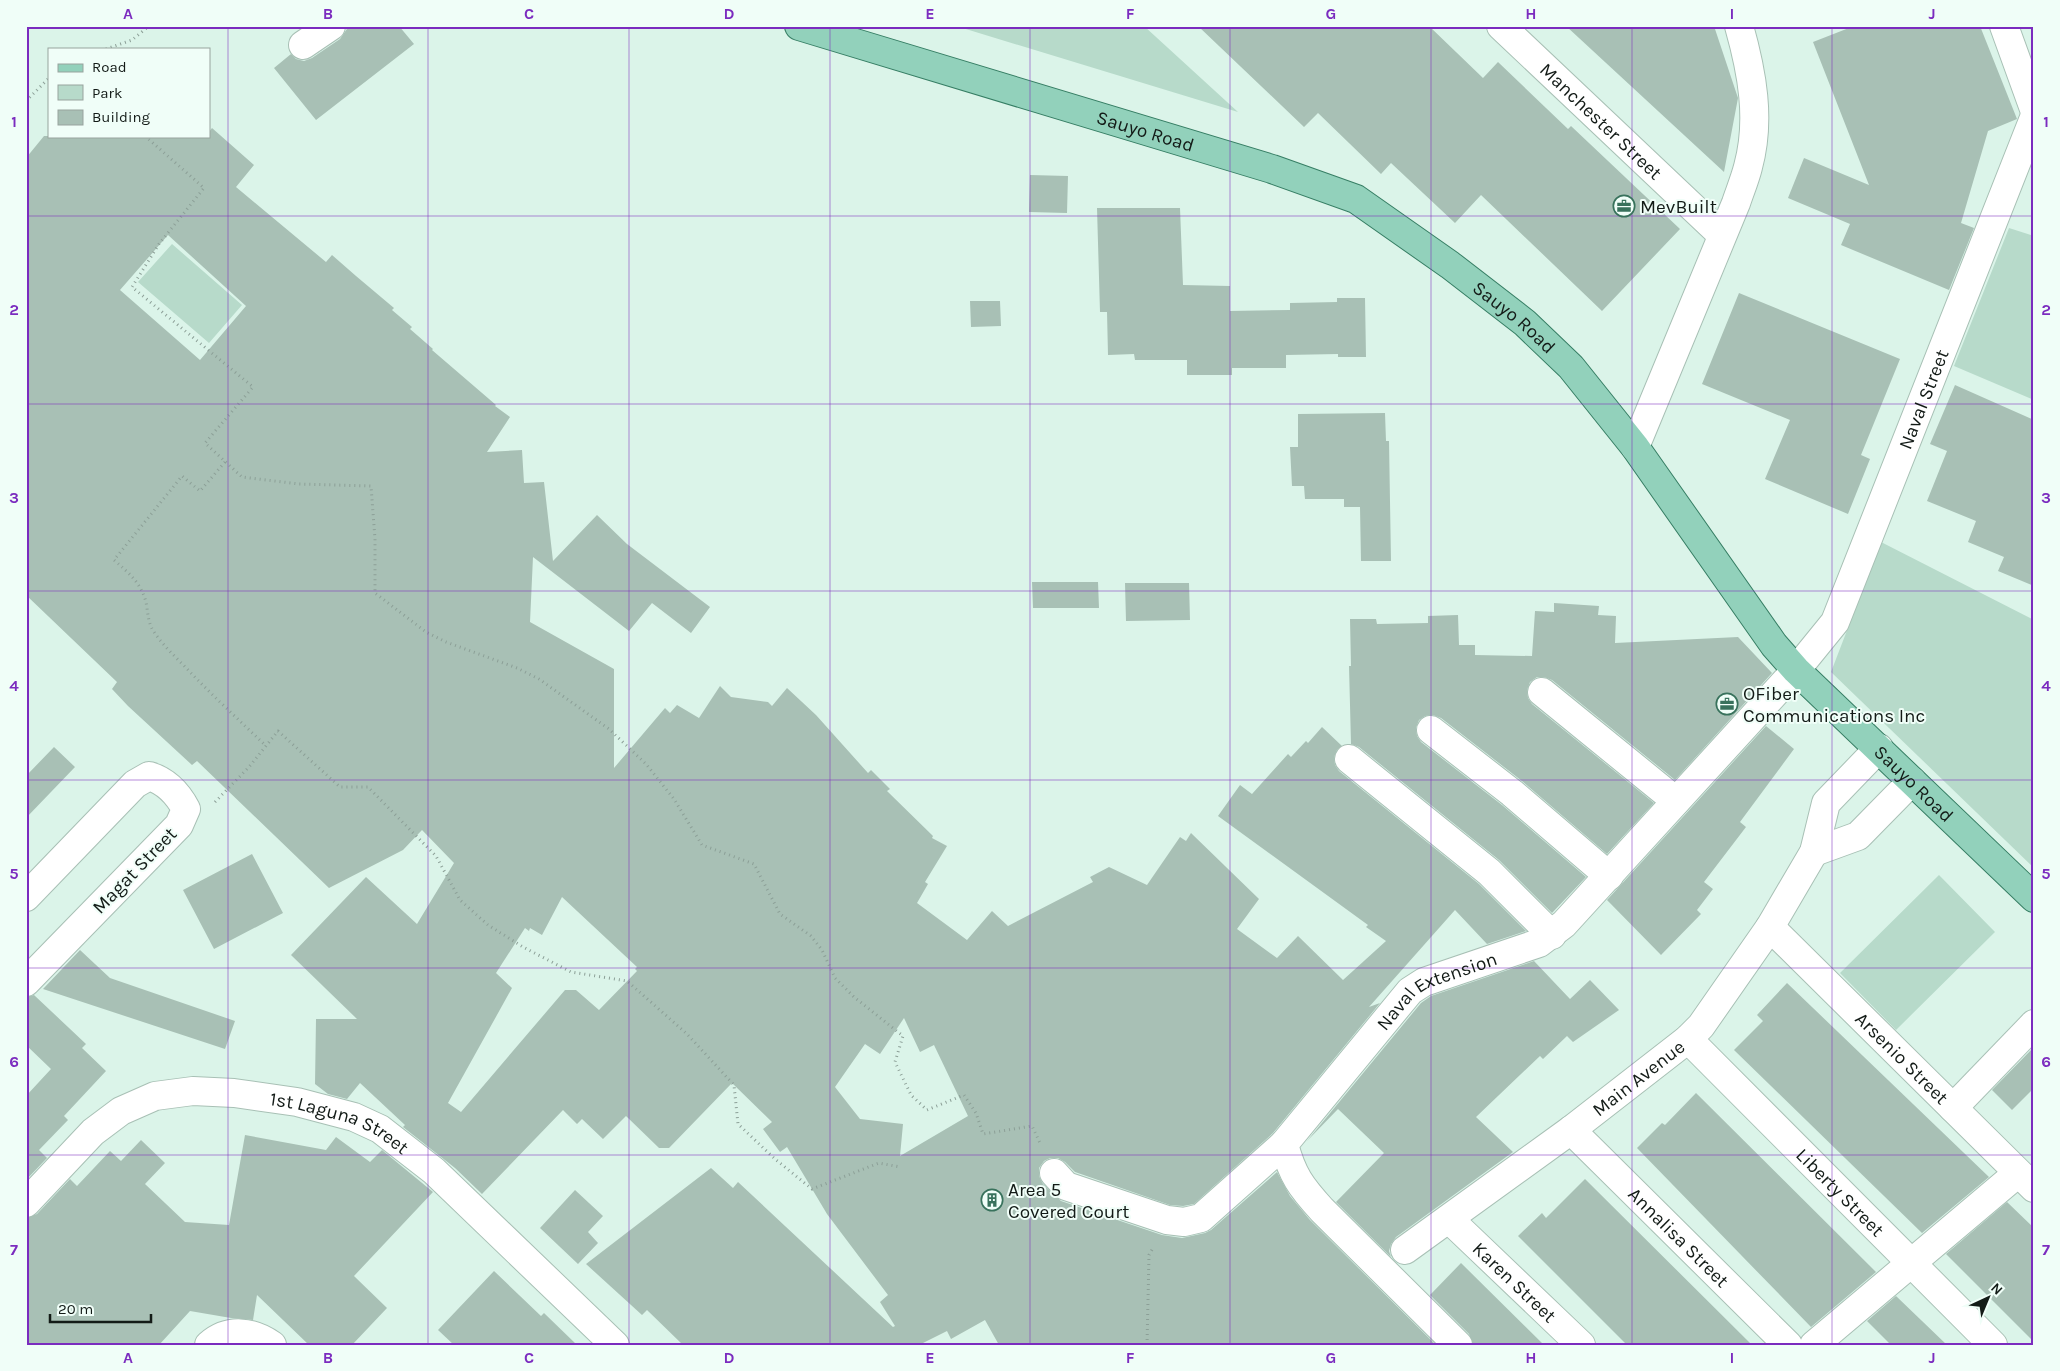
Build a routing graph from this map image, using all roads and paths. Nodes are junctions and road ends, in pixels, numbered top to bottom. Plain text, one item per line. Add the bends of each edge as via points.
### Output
1 (150, 26) edge
2 (330, 26) edge
3 (799, 26) edge
4 (1501, 26) edge
5 (1739, 26) edge
6 (2004, 26) edge
7 (304, 44) dead end
8 (109, 48) edge
9 (48, 79) edge
10 (26, 100) edge
11 (2034, 109) edge
12 (2034, 118) edge
13 (147, 138) edge
14 (1722, 235) junction
15 (1635, 447) junction
16 (225, 462) junction
17 (1796, 670) junction
18 (1542, 692) dead end
19 (1431, 730) dead end
20 (265, 745) junction
21 (1879, 748) junction
22 (1348, 759) dead end
23 (1912, 780) junction
24 (220, 798) dead end
25 (1676, 801) junction
26 (1814, 852) junction
27 (1609, 876) junction
28 (26, 897) edge
29 (2034, 898) edge
30 (1770, 927) junction
31 (1552, 935) junction
32 (26, 982) edge
33 (2034, 1024) edge
34 (1688, 1039) junction
35 (1953, 1108) junction
36 (1571, 1130) junction
37 (1284, 1144) junction
38 (900, 1167) dead end
39 (1054, 1173) joint
40 (2026, 1181) edge
41 (26, 1203) edge
42 (1449, 1219) junction
43 (1166, 1220) junction
44 (1405, 1250) dead end
45 (1912, 1263) junction
46 (209, 1345) edge
47 (272, 1345) edge
48 (615, 1345) edge
49 (1148, 1345) edge
50 (1458, 1345) edge
51 (1581, 1345) edge
52 (1788, 1345) edge
53 (1814, 1345) edge
54 (1993, 1345) edge

1 - 8 path via 132,40
2 - 7 street
3 - 15 main road, Sauyo Road via 1272,169 1356,199 1525,323 1572,367
4 - 14 street, Manchester Street
5 - 14 street via 1753,91 1754,128 1748,165
6 - 11 street
9 - 10 path
12 - 17 street, Naval Street via 1835,622
13 - 16 path via 204,188 159,244 132,287 252,387 205,443
14 - 15 street
15 - 17 main road, Sauyo Road via 1774,645
16 - 20 path via 200,491 182,476 114,560 140,586 148,620 159,637
16 - 39 path via 242,477 299,484 371,486 375,593 426,632 539,679 610,729 646,764 674,799 702,845 754,864 780,914 811,936 822,950 834,978 904,1036 895,1062 911,1095 927,1110 964,1094 976,1112 984,1134 1032,1126
17 - 21 main road, Sauyo Road
17 - 25 street, Naval Extension
18 - 25 street
19 - 27 street via 1512,793
20 - 24 path
20 - 38 path via 278,731 340,787 368,786 436,856 460,900 488,925 571,972 627,981 687,1034 734,1085 738,1124 812,1189 879,1163
21 - 23 main road, Sauyo Road
21 - 26 street, Main Avenue via 1826,803
22 - 31 street via 1489,872
23 - 26 street via 1858,836
23 - 29 main road, Sauyo Road
25 - 27 street, Naval Extension
26 - 30 street, Main Avenue
27 - 31 street, Naval Extension
28 - 32 street, Magat Street via 135,784 150,776 161,780 180,798 186,809 178,825
30 - 34 street, Main Avenue via 1714,1009
30 - 35 street, Arsenio Street
31 - 37 street, Naval Extension via 1539,943 1424,982 1410,991
33 - 35 street
34 - 36 street, Main Avenue
34 - 45 street, Liberty Street
35 - 40 street, Arsenio Street
36 - 42 street, Main Avenue
36 - 52 street, Annalisa Street
37 - 43 street, Naval Extension via 1201,1218 1184,1222
37 - 50 street via 1290,1166 1322,1210
39 - 43 street, Naval Extension via 1066,1186
40 - 45 street
41 - 48 street, 1st Laguna Street via 94,1132 121,1111 155,1096 193,1091 297,1102 354,1117 380,1129 407,1148
42 - 44 street, Main Avenue
42 - 51 street, Karen Street
43 - 49 path via 1149,1255
45 - 53 street
45 - 54 street, Liberty Street
46 - 47 street via 225,1335 243,1332

